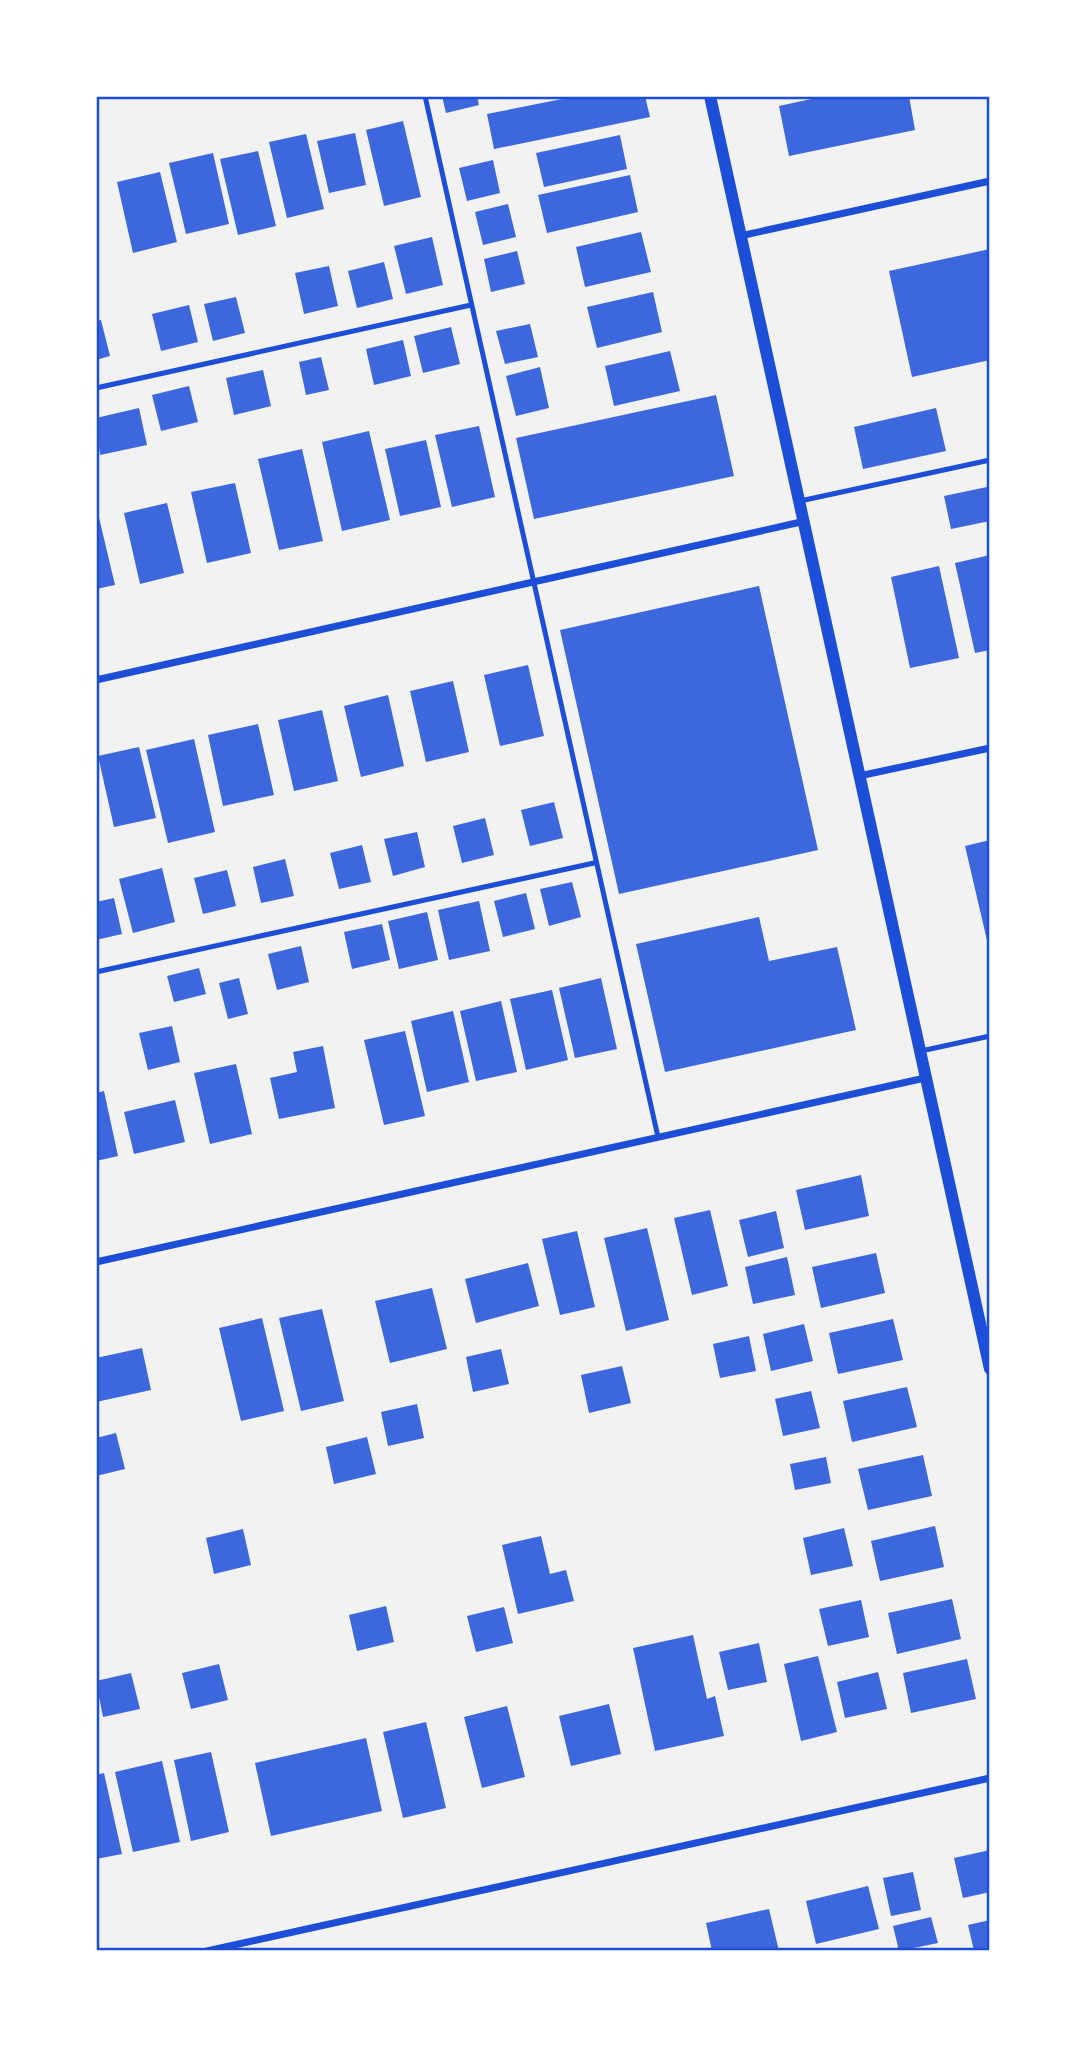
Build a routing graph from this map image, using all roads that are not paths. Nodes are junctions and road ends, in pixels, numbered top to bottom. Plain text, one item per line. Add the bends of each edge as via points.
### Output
1 (425, 96) edge
2 (710, 96) edge
3 (990, 181) edge
4 (740, 236) junction
5 (471, 305) junction
6 (96, 388) edge
7 (990, 460) edge
8 (797, 502) junction
9 (801, 522) junction
10 (532, 582) junction
11 (96, 680) edge
12 (990, 748) edge
13 (859, 776) junction
14 (594, 863) junction
15 (96, 972) edge
16 (990, 1036) edge
17 (920, 1052) junction
18 (925, 1077) junction
19 (658, 1137) junction
20 (96, 1262) edge
21 (984, 1318) edge
22 (990, 1369) edge
23 (990, 1778) edge
24 (207, 1951) edge

1 - 5 lane
2 - 4 street
3 - 4 street
4 - 8 street
5 - 6 lane
5 - 10 lane
7 - 8 lane
8 - 9 street
9 - 10 street
9 - 13 street
10 - 11 street
10 - 14 lane
12 - 13 street
13 - 17 street
14 - 15 lane
14 - 19 lane
16 - 17 lane
17 - 18 street
18 - 19 street
18 - 21 street
19 - 20 street
21 - 22 street
23 - 24 street

